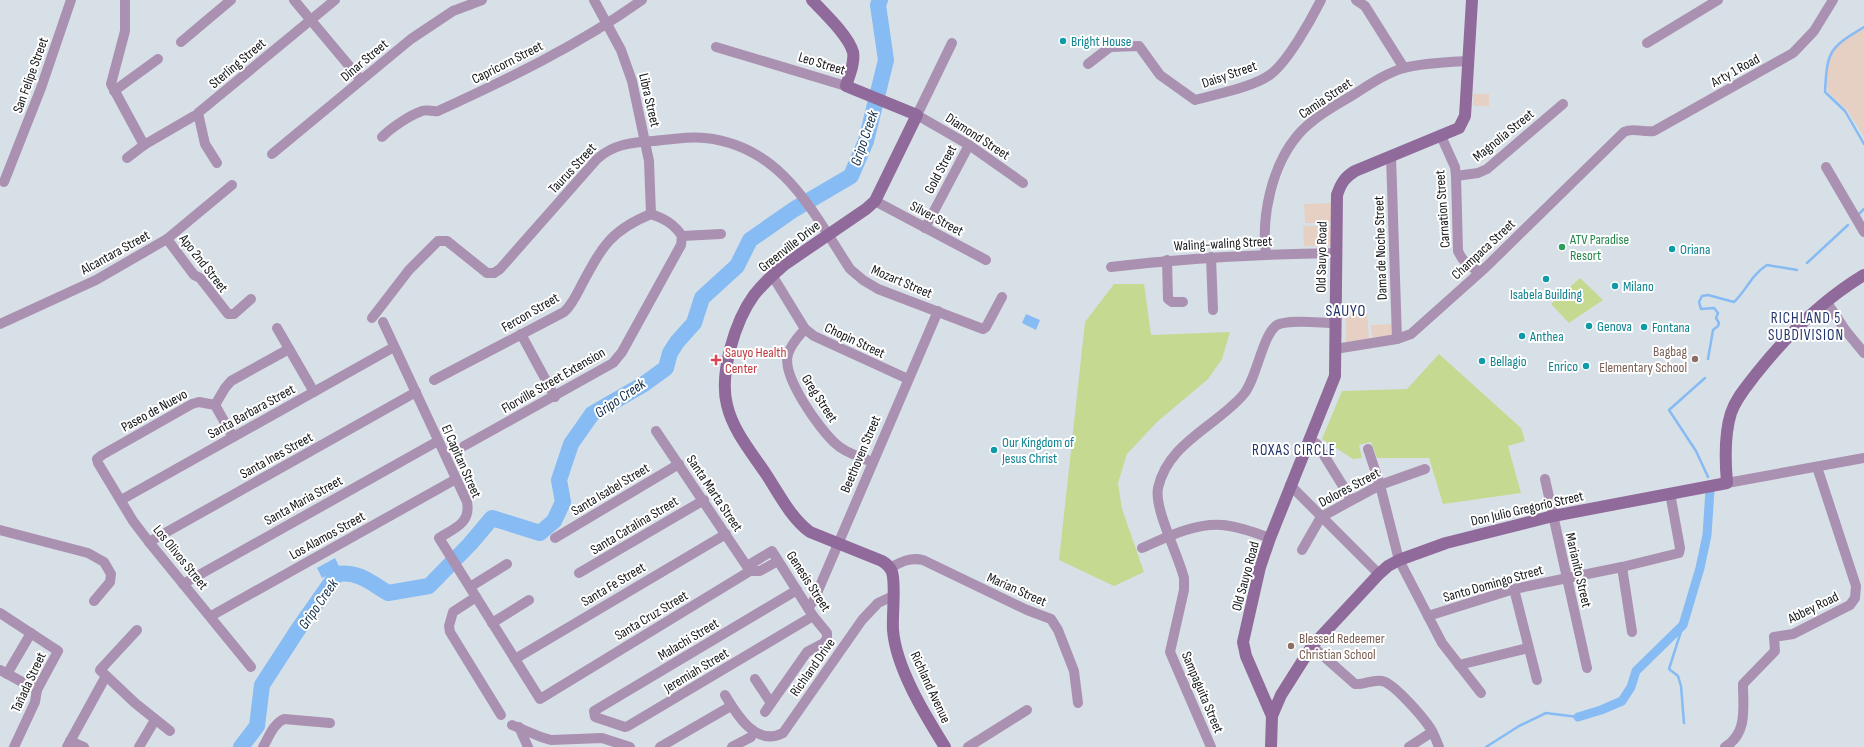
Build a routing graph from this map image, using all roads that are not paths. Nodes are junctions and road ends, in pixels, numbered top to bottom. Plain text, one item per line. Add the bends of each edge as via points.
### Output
1 (71, 0) edge
2 (125, 0) edge
3 (231, 0) edge
4 (294, 0) edge
5 (335, 0) edge
6 (482, 0) edge
7 (594, 0) edge
8 (642, 0) edge
9 (812, 0) edge
10 (1321, 0) edge
11 (1356, 0) edge
12 (1472, 0) edge
13 (1718, 0) edge
14 (1833, 0) edge
15 (311, 20) junction
16 (606, 24) junction
17 (181, 42) dead end
18 (952, 43) dead end
19 (1647, 43) dead end
20 (716, 47) dead end
21 (158, 59) dead end
22 (1468, 61) junction
23 (1088, 64) dead end
24 (1404, 68) junction
25 (361, 80) junction
26 (846, 86) junction
27 (114, 91) junction
28 (1563, 104) dead end
29 (917, 115) junction
30 (194, 116) dead end
31 (1629, 130) joint
32 (1441, 136) junction
33 (382, 137) dead end
34 (646, 142) junction
35 (144, 145) junction
36 (969, 145) junction
37 (272, 154) dead end
38 (1391, 156) junction
39 (127, 158) dead end
40 (217, 163) dead end
41 (1826, 167) dead end
42 (1456, 176) junction
43 (4, 182) dead end
44 (1023, 183) dead end
45 (232, 185) dead end
46 (875, 201) junction
47 (651, 214) junction
48 (925, 228) junction
49 (1864, 232) edge
50 (721, 234) dead end
51 (827, 235) junction
52 (682, 236) junction
53 (167, 239) junction
54 (1337, 253) junction
55 (1266, 254) junction
56 (1211, 257) junction
57 (986, 260) dead end
58 (1167, 260) junction
59 (1111, 267) dead end
60 (1480, 272) junction
61 (772, 275) junction
62 (1864, 276) edge
63 (1002, 297) dead end
64 (251, 299) dead end
65 (1826, 301) junction
66 (1183, 302) dead end
67 (1213, 310) dead end
68 (938, 311) junction
69 (372, 318) dead end
70 (383, 322) dead end
71 (1335, 323) junction
72 (0, 324) edge
73 (277, 328) dead end
74 (805, 329) junction
75 (521, 334) junction
76 (1397, 339) junction
77 (394, 347) junction
78 (289, 349) junction
79 (1335, 349) junction
80 (1864, 354) edge
81 (908, 379) junction
82 (434, 380) dead end
83 (314, 392) junction
84 (416, 392) junction
85 (555, 397) junction
86 (215, 405) junction
87 (656, 431) dead end
88 (233, 437) junction
89 (1309, 439) junction
90 (438, 441) junction
91 (464, 446) dead end
92 (1368, 449) dead end
93 (1864, 458) edge
94 (98, 460) joint
95 (872, 462) junction
96 (678, 464) junction
97 (1817, 467) junction
98 (1425, 469) dead end
99 (456, 479) junction
100 (1545, 479) dead end
101 (1727, 483) junction
102 (1290, 485) junction
103 (1380, 485) junction
104 (1670, 493) junction
105 (1351, 499) junction
106 (120, 500) junction
107 (704, 500) junction
108 (1321, 516) junction
109 (1553, 516) junction
110 (0, 530) edge
111 (726, 534) junction
112 (1170, 536) junction
113 (555, 538) dead end
114 (1270, 538) junction
115 (149, 542) junction
116 (836, 544) junction
117 (1142, 548) dead end
118 (1302, 550) dead end
119 (772, 551) joint
120 (1399, 560) junction
121 (778, 561) junction
122 (506, 564) dead end
123 (1622, 567) junction
124 (890, 568) junction
125 (749, 569) junction
126 (579, 573) dead end
127 (1379, 574) junction
128 (1566, 577) junction
129 (183, 584) junction
130 (470, 587) junction
131 (1514, 589) junction
132 (797, 590) junction
133 (893, 596) junction
134 (476, 597) junction
135 (530, 600) dead end
136 (94, 601) dead end
137 (811, 612) junction
138 (211, 616) junction
139 (1428, 616) junction
140 (1, 617) edge
141 (492, 623) junction
142 (137, 630) dead end
143 (1632, 632) dead end
144 (31, 634) junction
145 (1312, 646) junction
146 (1528, 648) junction
147 (515, 659) junction
148 (1459, 665) junction
149 (251, 667) dead end
150 (1588, 668) dead end
151 (3, 672) edge
152 (106, 676) junction
153 (755, 679) dead end
154 (1537, 680) dead end
155 (37, 690) junction
156 (1481, 693) dead end
157 (725, 695) dead end
158 (540, 699) joint
159 (771, 703) junction
160 (1078, 703) dead end
161 (731, 706) junction
162 (1027, 710) dead end
163 (594, 711) joint
164 (765, 712) dead end
165 (501, 715) dead end
166 (1272, 716) junction
167 (155, 720) junction
168 (330, 723) dead end
169 (170, 732) dead end
170 (1432, 732) junction
171 (751, 737) junction
172 (563, 743) edge
173 (581, 743) edge
174 (68, 744) edge
175 (14, 747) edge
176 (84, 747) edge
177 (139, 747) edge
178 (263, 747) edge
179 (528, 747) edge
180 (630, 747) edge
181 (660, 747) edge
182 (732, 747) edge
183 (945, 747) edge
184 (968, 747) edge
185 (1211, 747) edge
186 (1271, 747) edge
187 (1409, 747) edge
188 (1439, 747) edge
189 (1725, 747) edge

1 - 43 street, San Felipe Street via 41,88
2 - 27 street via 125,31 112,84
3 - 17 street
4 - 15 street
5 - 15 street, Sterling Street
6 - 25 street, Dinar Street via 438,20
7 - 16 street, Libra Street
8 - 16 street, Capricorn Street
9 - 26 street via 839,29 853,52 853,63
10 - 23 street, Daisy Street via 1287,55 1271,74 1252,84 1195,100 1160,76 1140,46 1110,47
11 - 24 street via 1365,6
12 - 22 street, Old Sauyo Road
13 - 19 street
14 - 31 street, Arty 1 Road via 1814,31 1793,53 1654,131
15 - 25 street
15 - 40 street, Sterling Street via 198,113 205,144
16 - 33 street, Capricorn Street via 501,82 438,111 422,111
16 - 34 street, Libra Street via 628,66
18 - 29 street, Greenville Drive
20 - 26 street, Leo Street
21 - 27 street
22 - 24 street, Camia Street
22 - 32 street, Old Sauyo Road via 1465,116 1459,128
24 - 55 street, Camia Street via 1339,103 1296,136 1278,168 1270,192 1264,242
25 - 37 street, Dinar Street
26 - 29 street, Leo Street
27 - 35 street
28 - 42 street, Magnolia Street via 1487,169 1478,174
29 - 36 street, Diamond Street
29 - 46 street, Greenville Drive
30 - 35 street
31 - 60 street, Champaca Street
32 - 38 street, Old Sauyo Road
32 - 42 street, Carnation Street via 1455,167
34 - 47 street, Libra Street
34 - 51 street, Taurus Street via 704,138 743,147 775,167 792,182
34 - 69 street, Taurus Street via 614,147 602,155 494,273 487,273 447,241 438,241 409,270
35 - 39 street
36 - 44 street, Diamond Street
36 - 48 street, Gold Street
38 - 54 street, Old Sauyo Road via 1355,170 1341,183 1337,194
38 - 76 street, Dama de Noche Street
41 - 49 street
42 - 60 street, Carnation Street via 1458,251 1466,264
45 - 53 street, Alcantara Street
46 - 48 street, Silver Street
46 - 51 street, Greenville Drive
47 - 52 street via 676,226
47 - 75 street, Fercon Street via 626,226 611,238 599,252 568,308
48 - 57 street, Silver Street
50 - 52 street
51 - 61 street, Greenville Drive
51 - 68 street, Mozart Street via 850,269 863,280 878,289
52 - 85 street, Florville Street Extension via 681,245 622,352 602,371
53 - 64 street, Apo 2nd Street via 228,314 232,315
53 - 72 street, Alcantara Street via 96,280
54 - 55 street, Waling-waling Street
54 - 71 street, Old Sauyo Road
55 - 56 street, Waling-waling Street
56 - 58 street, Waling-waling Street
56 - 67 street
58 - 59 street, Waling-waling Street
58 - 66 street via 1168,299 1172,302
60 - 76 street, Champaca Street via 1416,330
61 - 74 street, Chopin Street
61 - 116 street, Greenville Drive via 747,306 730,350 724,382 727,405 736,428 796,519 810,532
62 - 65 street
63 - 68 street, Mozart Street via 983,330
65 - 80 street
65 - 101 street via 1794,331 1738,399 1728,426 1725,455
68 - 81 street, Beethoven Street
70 - 77 street, El Capitan Street
71 - 79 street, Old Sauyo Road
71 - 112 street, Sampaguita Street via 1282,323 1272,330 1243,395 1192,436 1164,472 1158,489 1158,505
73 - 78 street
74 - 81 street, Chopin Street via 829,344
74 - 95 street, Greg Street via 788,354 787,369 794,388 836,445
75 - 82 street, Fercon Street
75 - 85 street
76 - 79 street, Champaca Street
77 - 83 street, Santa Barbara Street
77 - 84 street, El Capitan Street
78 - 83 street
78 - 86 street via 231,381
79 - 89 street, Old Sauyo Road via 1335,376
81 - 95 street, Beethoven Street
83 - 88 street, Santa Barbara Street
84 - 90 street, El Capitan Street
84 - 115 street, Santa Ines Street
85 - 91 street, Florville Street Extension
86 - 88 street
86 - 94 street, Paseo de Nuevo via 199,402 192,404 102,455
87 - 96 street, Santa Marta Street
88 - 106 street, Santa Barbara Street
89 - 102 street, Old Sauyo Road
89 - 105 street via 1317,444
90 - 99 street, El Capitan Street
90 - 129 street, Santa Maria Street
92 - 103 street
93 - 97 street, Don Julio Gregorio Street
94 - 106 street, Los Olivos Street via 99,466
95 - 116 street, Beethoven Street
96 - 107 street, Santa Marta Street
96 - 113 street, Santa Isabel Street
97 - 101 street, Don Julio Gregorio Street
97 - 189 street, Abbey Road via 1856,586 1855,598 1850,605 1793,634 1774,637 1775,651 1743,684 1743,716 1740,729 1733,741
98 - 103 street, Dolores Street
99 - 130 street, El Capitan Street via 467,502 467,517 439,538
99 - 138 street, Los Alamos Street
100 - 109 street, Marianito Street
101 - 104 street, Don Julio Gregorio Street
102 - 108 street
102 - 114 street, Old Sauyo Road
103 - 105 street, Dolores Street
103 - 120 street
104 - 109 street, Don Julio Gregorio Street
104 - 123 street, Santo Domingo Street via 1679,553
105 - 108 street, Dolores Street
106 - 115 street, Los Olivos Street
107 - 111 street, Santa Marta Street
107 - 126 street, Santa Catalina Street
108 - 118 street, Dolores Street
108 - 127 street
109 - 120 street, Don Julio Gregorio Street via 1446,543
109 - 128 street, Marianito Street
110 - 136 street via 88,553 104,562 111,574 110,582
111 - 125 street, Santa Marta Street
111 - 147 street, Santa Fe Street
112 - 114 street via 1207,525 1222,525
112 - 117 street
112 - 185 street, Sampaguita Street via 1184,578 1184,590 1170,652
114 - 166 street, Old Sauyo Road via 1260,567 1243,642 1246,656
115 - 129 street, Los Olivos Street
116 - 124 street, Greenville Drive via 882,561
116 - 137 street, Beethoven Street
119 - 121 street, Genesis Street
119 - 125 street, Santa Cruz Street
120 - 127 street, Don Julio Gregorio Street
120 - 139 street
121 - 125 street, Santa Cruz Street via 760,570
121 - 132 street, Genesis Street
122 - 130 street
123 - 128 street, Santo Domingo Street
123 - 143 street
124 - 133 street, Richland Avenue
124 - 160 street, Marian Street via 915,558 923,560 1051,619 1074,671
125 - 158 street, Santa Cruz Street
127 - 145 street, Don Julio Gregorio Street
128 - 131 street, Santo Domingo Street
128 - 150 street, Marianito Street
129 - 138 street, Los Olivos Street
130 - 134 street, El Capitan Street
131 - 139 street, Santo Domingo Street
131 - 146 street
132 - 137 street, Genesis Street
132 - 163 street, Malachi Street
133 - 171 street, Richland Drive via 878,603 862,620 780,736 769,742
133 - 183 street, Richland Avenue via 893,632 897,650 914,694
134 - 141 street, El Capitan Street
134 - 165 street via 453,612 450,632
135 - 141 street
137 - 159 street, Genesis Street via 827,633 827,638 824,643 807,652
137 - 163 street, Jeremiah Street via 628,726 599,720 595,717
138 - 149 street, Los Olivos Street
139 - 148 street via 1442,643
140 - 144 street
141 - 147 street, El Capitan Street
142 - 152 street via 100,670
144 - 151 street
144 - 155 street, Tañada Street via 58,651
145 - 166 street, Don Julio Gregorio Street via 1281,695
145 - 170 street via 1355,684 1380,680 1388,682 1402,694
146 - 148 street
146 - 154 street
147 - 158 street, El Capitan Street
148 - 156 street
151 - 155 street
152 - 167 street
152 - 174 street
153 - 159 street
155 - 175 street, Tañada Street via 35,702
157 - 161 street
159 - 164 street
161 - 171 street
161 - 181 street
162 - 184 street
166 - 186 street
167 - 169 street
167 - 177 street
168 - 178 street via 284,719 275,726
170 - 187 street
170 - 188 street
171 - 182 street
172 - 173 street
172 - 179 street via 516,726
173 - 180 street via 602,738
174 - 176 street

